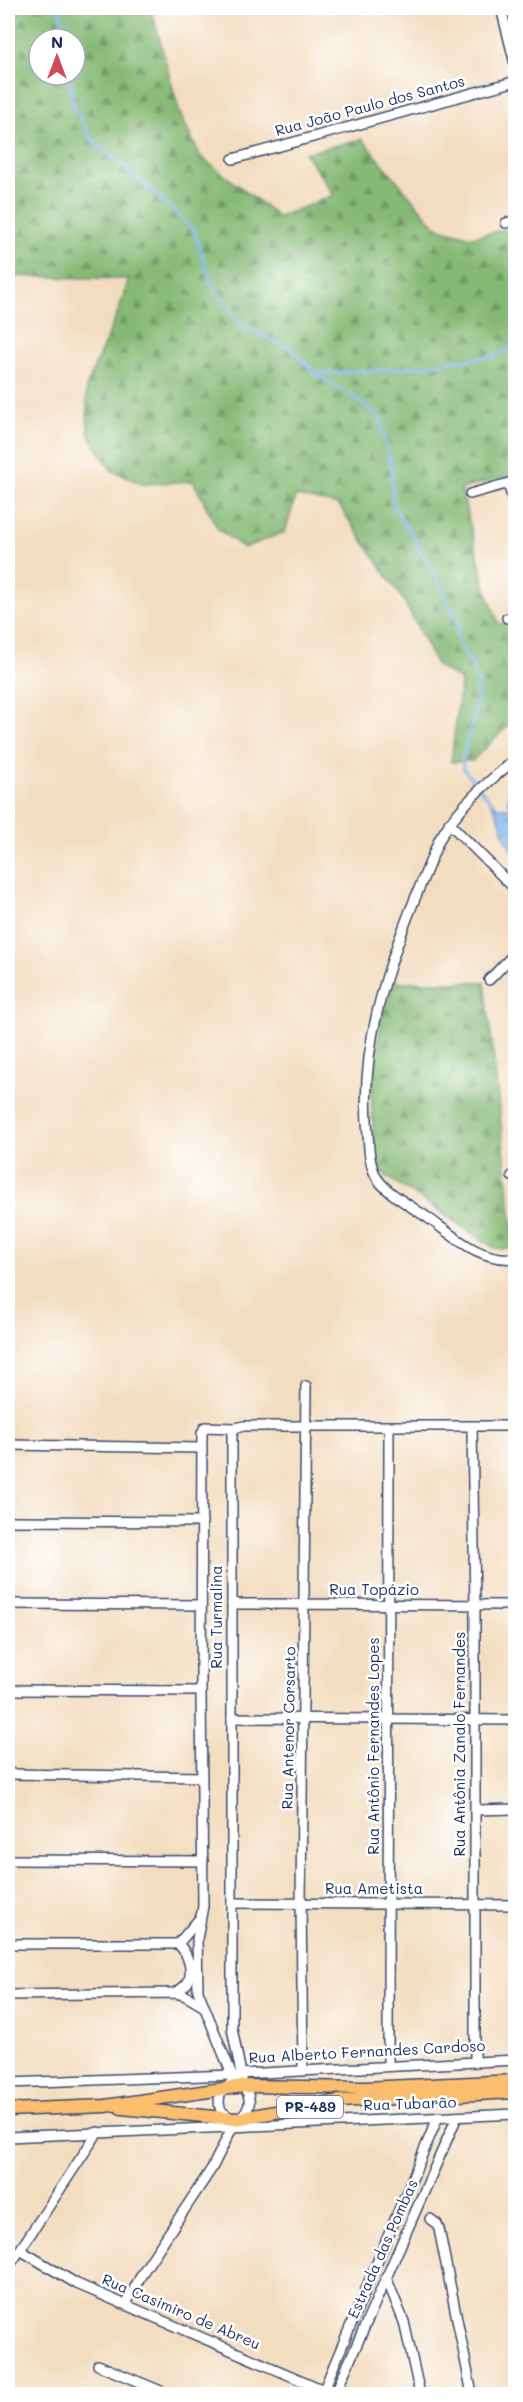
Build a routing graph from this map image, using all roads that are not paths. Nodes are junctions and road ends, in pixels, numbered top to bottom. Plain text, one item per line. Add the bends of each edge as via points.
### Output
1 (501, 8) edge
2 (516, 68) edge
3 (516, 81) edge
4 (233, 159) dead end
5 (512, 482) edge
6 (470, 494) dead end
7 (516, 512) edge
8 (516, 759) edge
9 (449, 823) junction
10 (516, 890) edge
11 (516, 952) edge
12 (489, 980) dead end
13 (516, 1258) edge
14 (306, 1386) dead end
15 (305, 1426) junction
16 (472, 1426) junction
17 (516, 1426) edge
18 (389, 1427) junction
19 (235, 1428) junction
20 (8, 1445) edge
21 (201, 1448) junction
22 (8, 1521) edge
23 (202, 1522) junction
24 (8, 1604) edge
25 (232, 1604) junction
26 (305, 1604) junction
27 (201, 1605) junction
28 (475, 1605) junction
29 (516, 1605) edge
30 (390, 1606) junction
31 (8, 1690) edge
32 (201, 1691) junction
33 (232, 1718) junction
34 (304, 1719) junction
35 (389, 1719) junction
36 (475, 1719) junction
37 (516, 1720) edge
38 (8, 1774) edge
39 (202, 1777) junction
40 (516, 1809) edge
41 (475, 1810) junction
42 (8, 1860) edge
43 (203, 1861) junction
44 (232, 1903) junction
45 (301, 1903) junction
46 (388, 1904) junction
47 (475, 1904) junction
48 (516, 1905) edge
49 (201, 1916) junction
50 (8, 1944) edge
51 (178, 1944) junction
52 (176, 1993) junction
53 (8, 1995) edge
54 (204, 2006) junction
55 (516, 2060) edge
56 (475, 2062) junction
57 (388, 2065) junction
58 (303, 2070) junction
59 (234, 2080) junction
60 (516, 2081) edge
61 (8, 2083) edge
62 (516, 2092) edge
63 (105, 2106) junction
64 (8, 2110) edge
65 (516, 2114) edge
66 (438, 2117) junction
67 (457, 2117) junction
68 (234, 2123) junction
69 (98, 2132) junction
70 (8, 2137) edge
71 (424, 2214) junction
72 (20, 2250) junction
73 (8, 2268) edge
74 (386, 2277) junction
75 (126, 2304) junction
76 (98, 2365) dead end
77 (323, 2392) edge
78 (168, 2394) edge
79 (334, 2394) edge
80 (420, 2394) edge
81 (472, 2394) edge

1 - 2 street
3 - 4 street, Rua João Paulo dos Santos
5 - 6 street
5 - 7 street
8 - 9 street via 481,788
9 - 10 street
9 - 13 street via 429,863 374,1017 365,1092 370,1161 381,1183 466,1245 490,1257
11 - 12 street
14 - 15 street, Rua Antenor Corsarto
15 - 18 street
15 - 19 street
15 - 26 street, Rua Antenor Corsarto
16 - 17 street
16 - 18 street
16 - 28 street, Rua Antônia Zanalo Fernandes
18 - 30 street, Rua Antônio Fernandes Lopes
19 - 21 street via 205,1427
19 - 25 street, Rua Turmalina
20 - 21 street
21 - 23 street
22 - 23 street
23 - 27 street
24 - 27 street
25 - 26 street, Rua Topázio
25 - 33 street, Rua Turmalina
26 - 30 street, Rua Topázio
26 - 34 street, Rua Antenor Corsarto
27 - 32 street
28 - 29 street, Rua Topázio
28 - 30 street, Rua Topázio
28 - 36 street, Rua Antônia Zanalo Fernandes
30 - 35 street, Rua Antônio Fernandes Lopes
31 - 32 street
32 - 39 street
33 - 34 street
33 - 44 street, Rua Turmalina
34 - 35 street
34 - 45 street, Rua Antenor Corsarto
35 - 36 street
35 - 46 street, Rua Antônio Fernandes Lopes
36 - 37 street
36 - 41 street, Rua Antônia Zanalo Fernandes
38 - 39 street
39 - 43 street
40 - 41 street
41 - 47 street, Rua Antônia Zanalo Fernandes
42 - 43 street
43 - 49 street
44 - 45 street, Rua Ametista
44 - 59 street, Rua Turmalina
45 - 46 street, Rua Ametista
45 - 58 street, Rua Antenor Corsarto
46 - 47 street, Rua Ametista
46 - 57 street, Rua Antônio Fernandes Lopes
47 - 48 street, Rua Ametista
47 - 56 street, Rua Antônia Zanalo Fernandes
49 - 51 street
49 - 54 street via 197,1968 198,1991
50 - 51 street
51 - 52 street via 190,1969 188,1982
52 - 53 street
52 - 54 street
54 - 59 street
55 - 56 street, Rua Alberto Fernandes Cardoso
56 - 57 street, Rua Alberto Fernandes Cardoso
57 - 58 street, Rua Alberto Fernandes Cardoso
58 - 59 street, Rua Alberto Fernandes Cardoso
59 - 60 main road, PR-489 / PR-489 via 364,2088
59 - 61 street, Rua Alberto Fernandes Cardoso
59 - 63 main road, PR-489 / PR-489
59 - 68 street via 220,2094 220,2110
59 - 68 street via 249,2096 250,2104
62 - 68 main road, PR-489 / PR-489 via 339,2101
63 - 64 main road, PR-489 / PR-489
63 - 68 main road, PR-489 / PR-489
65 - 67 street, Rua Tubarão
66 - 67 street, Rua Tubarão
66 - 68 street, Rua Tubarão
66 - 77 street
67 - 71 street, Estrada das Pombas
68 - 69 street, Rua Tubarão
68 - 75 street via 212,2168
69 - 70 street, Rua Tubarão
69 - 72 street
71 - 74 street, Estrada das Pombas
71 - 81 street via 439,2229
72 - 73 street
72 - 75 street, Rua Casimiro de Abreu via 77,2284
74 - 79 street, Estrada das Pombas
74 - 80 street via 404,2322
75 - 77 street, Rua Casimiro de Abreu
76 - 78 street
77 - 79 street, Rua Casimiro de Abreu

